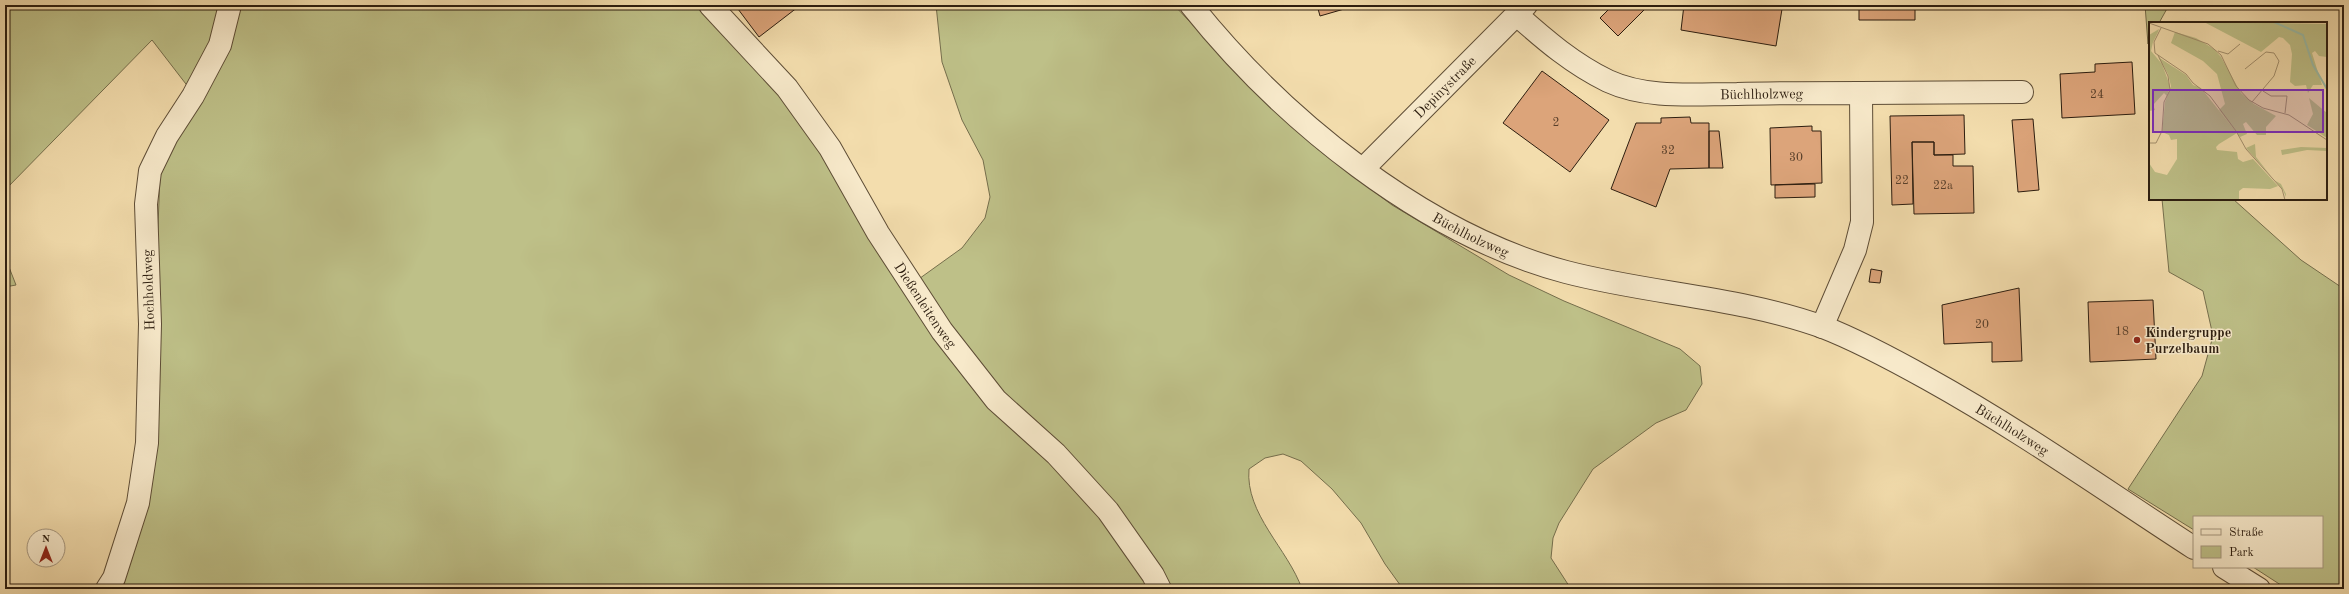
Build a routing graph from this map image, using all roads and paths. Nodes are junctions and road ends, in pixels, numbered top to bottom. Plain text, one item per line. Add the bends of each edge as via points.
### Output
1 (230, 5) edge
2 (710, 5) edge
3 (1191, 5) edge
4 (1521, 10) edge
5 (2022, 92) dead end
6 (1861, 93) junction
7 (1363, 169) junction
8 (1822, 327) junction
9 (2193, 547) edge
10 (2226, 568) edge
11 (107, 589) edge
12 (1160, 589) edge
13 (2259, 589) edge

1 - 11 street, Hochholdweg via 220,45 193,96 167,136 150,171 146,204 150,324 147,443 138,503 114,578
2 - 12 street, Dießenleitenweg via 787,88 830,148 878,234 942,331 996,400 1056,454 1108,511
3 - 7 street, Büchlholzweg via 1247,71 1322,138
4 - 6 street, Büchlholzweg via 1553,46 1584,68 1609,81 1636,90 1669,94
4 - 7 street, Depinystraße
5 - 6 street, Büchlholzweg
6 - 8 street via 1862,222 1855,250
7 - 8 street, Büchlholzweg via 1424,210 1519,258 1601,280 1699,297
8 - 9 street, Büchlholzweg via 1884,354 1974,406 2026,437
10 - 13 street

